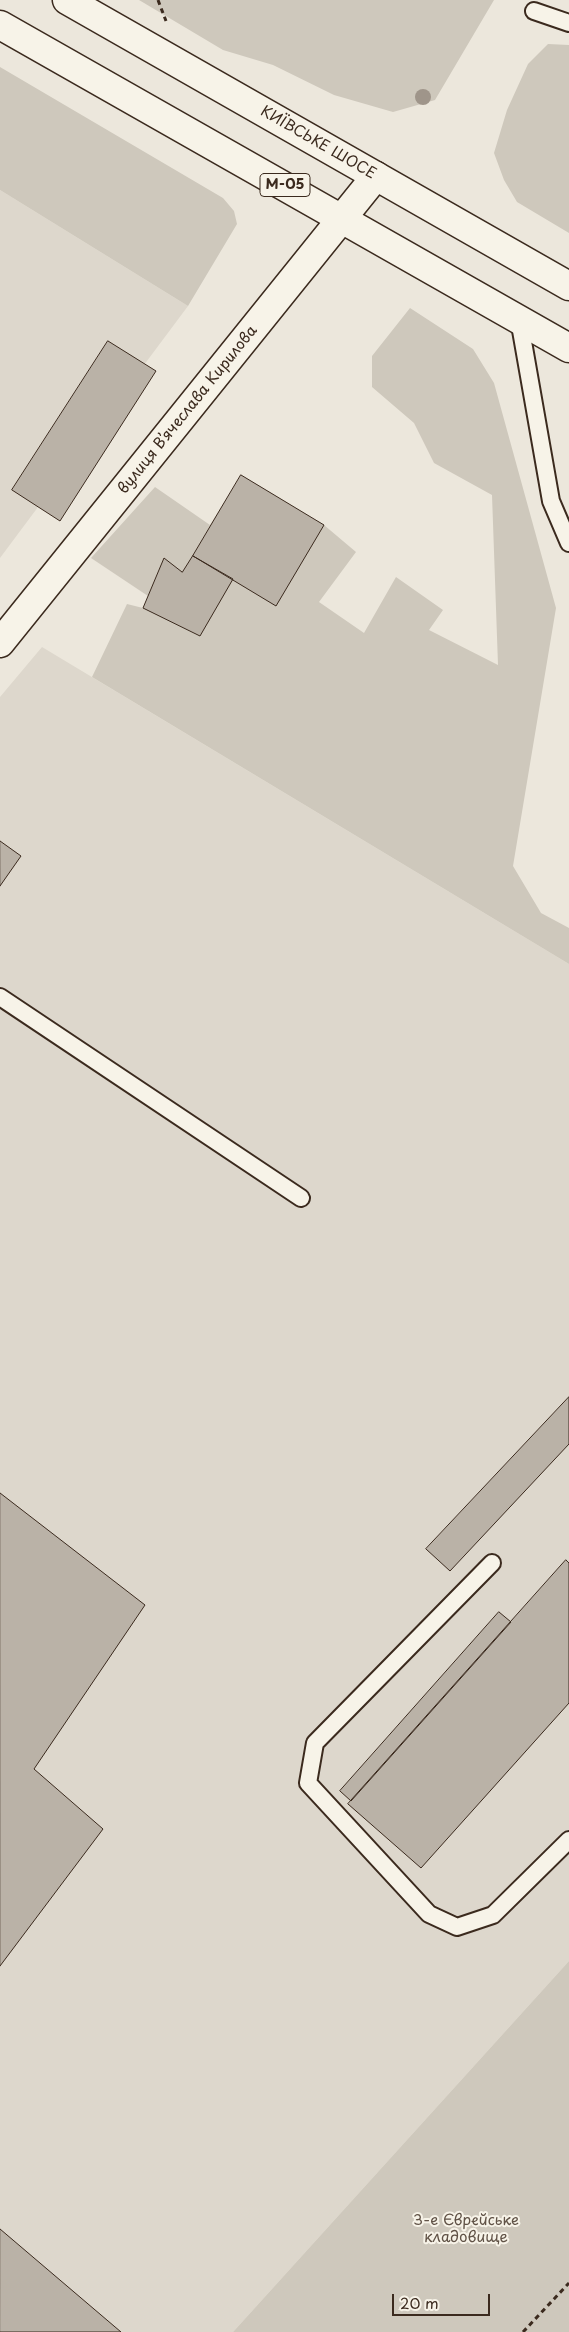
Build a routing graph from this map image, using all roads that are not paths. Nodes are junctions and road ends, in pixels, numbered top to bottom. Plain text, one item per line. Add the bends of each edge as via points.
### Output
1 (66, 0) edge
2 (534, 11) dead end
3 (569, 23) edge
4 (0, 25) edge
5 (376, 176) junction
6 (343, 218) junction
7 (569, 286) edge
8 (520, 319) junction
9 (569, 348) edge
10 (569, 542) edge
11 (0, 643) edge
12 (0, 997) edge
13 (301, 1198) dead end
14 (492, 1563) dead end
15 (569, 1840) edge

1 - 5 main road, КИЇВСЬКЕ ШОСЕ
2 - 3 lane
4 - 6 main road, М-05
5 - 6 main road, вулиця Вʼячеслава Кирилова
5 - 7 main road, КИЇВСЬКЕ ШОСЕ
6 - 8 main road, М-05
6 - 11 main road, вулиця Вʼячеслава Кирилова
8 - 9 main road, М-05
8 - 10 lane via 551,501
12 - 13 lane
14 - 15 lane via 315,1743 308,1783 429,1914 457,1927 493,1914

